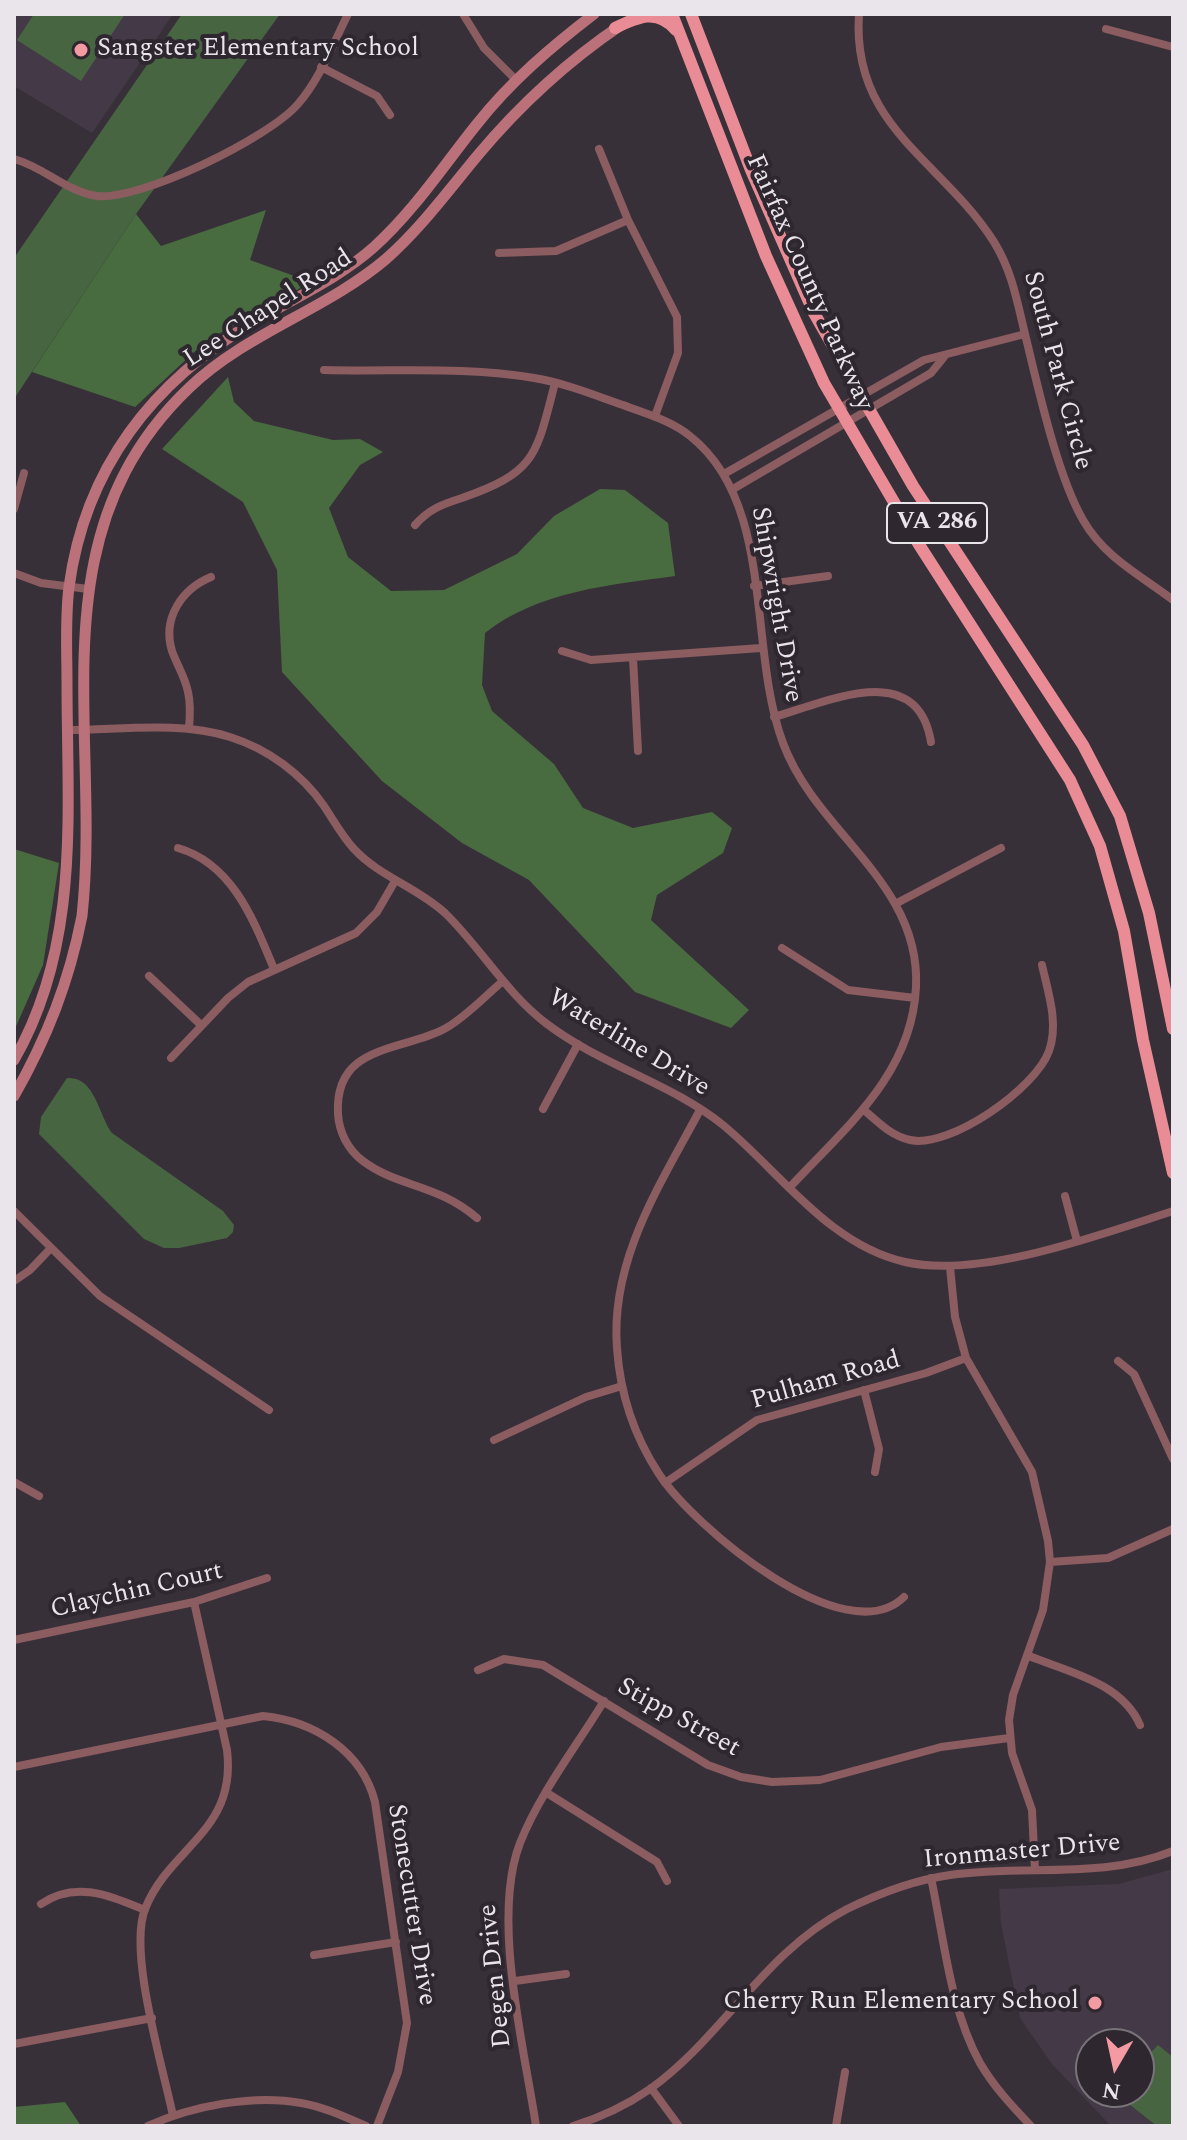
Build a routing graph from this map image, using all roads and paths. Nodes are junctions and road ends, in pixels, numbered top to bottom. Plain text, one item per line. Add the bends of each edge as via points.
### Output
1 (348, 14) edge
2 (463, 14) edge
3 (594, 14) edge
4 (634, 14) edge
5 (672, 14) edge
6 (691, 14) edge
7 (859, 14) edge
8 (615, 28) junction
9 (1106, 29) dead end
10 (683, 41) junction
11 (1173, 47) edge
12 (321, 67) junction
13 (516, 80) junction
14 (390, 115) dead end
15 (599, 149) dead end
16 (14, 159) edge
17 (628, 220) junction
18 (499, 253) dead end
19 (322, 284) junction
20 (331, 299) junction
21 (1025, 334) junction
22 (944, 357) junction
23 (324, 370) dead end
24 (555, 383) junction
25 (859, 395) junction
26 (837, 408) junction
27 (868, 411) junction
28 (655, 416) junction
29 (846, 424) junction
30 (24, 473) dead end
31 (724, 474) junction
32 (733, 489) junction
33 (14, 509) edge
34 (415, 525) dead end
35 (14, 573) edge
36 (828, 576) dead end
37 (211, 577) dead end
38 (754, 586) junction
39 (69, 588) junction
40 (88, 589) junction
41 (1173, 600) edge
42 (761, 648) junction
43 (562, 651) dead end
44 (633, 658) junction
45 (774, 717) junction
46 (189, 729) junction
47 (67, 730) junction
48 (85, 730) junction
49 (931, 742) dead end
50 (638, 751) dead end
51 (178, 848) dead end
52 (1001, 848) dead end
53 (395, 881) junction
54 (897, 903) junction
55 (782, 948) dead end
56 (1042, 965) dead end
57 (274, 969) junction
58 (149, 976) dead end
59 (503, 981) junction
60 (915, 998) junction
61 (201, 1025) junction
62 (1173, 1029) edge
63 (578, 1044) junction
64 (171, 1058) dead end
65 (14, 1060) edge
66 (14, 1096) edge
67 (543, 1109) dead end
68 (700, 1110) junction
69 (864, 1110) junction
70 (1173, 1173) edge
71 (791, 1186) junction
72 (1065, 1196) dead end
73 (14, 1211) edge
74 (1173, 1211) edge
75 (477, 1218) dead end
76 (1077, 1241) junction
77 (51, 1248) junction
78 (950, 1267) junction
79 (14, 1281) edge
80 (966, 1358) junction
81 (1118, 1361) dead end
82 (622, 1386) junction
83 (864, 1390) junction
84 (269, 1410) dead end
85 (494, 1440) dead end
86 (1173, 1459) edge
87 (875, 1472) dead end
88 (14, 1482) edge
89 (665, 1483) junction
90 (39, 1496) dead end
91 (1173, 1529) edge
92 (1050, 1562) junction
93 (267, 1578) dead end
94 (904, 1597) dead end
95 (194, 1602) junction
96 (14, 1640) edge
97 (1029, 1656) junction
98 (478, 1670) dead end
99 (604, 1701) junction
100 (221, 1722) junction
101 (1140, 1725) dead end
102 (1009, 1738) junction
103 (14, 1767) edge
104 (547, 1793) junction
105 (1173, 1851) edge
106 (1035, 1870) junction
107 (931, 1878) junction
108 (667, 1881) dead end
109 (41, 1904) dead end
110 (145, 1910) junction
111 (396, 1942) junction
112 (314, 1955) dead end
113 (566, 1974) dead end
114 (515, 1981) junction
115 (152, 2018) junction
116 (14, 2044) edge
117 (845, 2072) dead end
118 (651, 2088) junction
119 (173, 2116) junction
120 (148, 2126) edge
121 (366, 2126) edge
122 (377, 2126) edge
123 (536, 2126) edge
124 (573, 2126) edge
125 (679, 2126) edge
126 (836, 2126) edge
127 (1031, 2126) edge

1 - 12 street
2 - 13 street via 484,48
3 - 13 main road, Lee Chapel Road
4 - 8 main road, Lee Chapel Road
5 - 10 highway, Fairfax County Parkway / VA 286
6 - 25 highway, Fairfax County Parkway / VA 286 via 773,224
7 - 21 street, South Park Circle via 861,60 876,105 898,137 964,203 994,243 1015,290
8 - 10 highway via 656,16 669,21
8 - 20 main road, Lee Chapel Road via 527,101 395,251
9 - 11 street
10 - 26 highway, Fairfax County Parkway / VA 286 via 766,256
12 - 14 street via 377,96
12 - 16 street via 297,105 267,131 128,194 81,192
13 - 19 main road, Lee Chapel Road via 393,228
15 - 17 street
17 - 18 street via 556,251
17 - 28 street via 674,307 679,327 678,353
19 - 20 main road
19 - 39 main road, Lee Chapel Road via 222,342 153,400 94,496
20 - 40 main road, Lee Chapel Road via 208,372 160,419 116,491 97,542
21 - 22 street
21 - 41 street, South Park Circle via 1066,482 1084,522 1112,556
22 - 25 street via 924,360
22 - 27 street via 931,373
23 - 24 street, Shipwright Drive via 505,375
24 - 28 street, Shipwright Drive
24 - 34 street via 539,442 522,468 496,486 434,507
25 - 26 street
25 - 27 highway, Fairfax County Parkway / VA 286
26 - 29 highway, Fairfax County Parkway / VA 286
26 - 31 street
27 - 29 street
27 - 62 highway, Fairfax County Parkway / VA 286 via 1103,780 1134,855
28 - 31 street, Shipwright Drive via 691,436
29 - 32 street
29 - 70 highway, Fairfax County Parkway / VA 286 via 1070,780 1100,846 1124,931
30 - 33 street
31 - 32 street, Shipwright Drive
32 - 38 street, Shipwright Drive via 745,525
35 - 39 street
36 - 38 street
37 - 46 street via 183,596 170,629 173,655 188,690
38 - 42 street, Shipwright Drive
39 - 40 street
39 - 47 main road, Lee Chapel Road
40 - 48 main road, Lee Chapel Road
42 - 44 street
42 - 45 street, Shipwright Drive
43 - 44 street via 584,659
44 - 50 street
45 - 49 street via 858,693 884,691 917,707 927,721
45 - 54 street, Shipwright Drive via 805,786
46 - 48 street, Waterline Drive
46 - 53 street, Waterline Drive via 242,741 283,764 314,793 354,848
47 - 48 street, Waterline Drive
47 - 65 main road, Lee Chapel Road via 65,909 51,975
48 - 66 main road, Lee Chapel Road via 85,890 77,942 54,1020
51 - 57 street via 202,857 238,894
52 - 54 street
53 - 57 street via 377,912 356,933
53 - 59 street, Waterline Drive via 444,912
54 - 60 street, Shipwright Drive via 914,956
55 - 60 street via 848,990
56 - 69 street via 1052,1036 1043,1063 1025,1084 959,1131 935,1140 901,1137
57 - 61 street via 240,987
58 - 61 street
59 - 63 street, Waterline Drive via 547,1024
59 - 75 street via 443,1029 368,1055 349,1073 338,1106 342,1135 362,1161 441,1193
60 - 69 street, Shipwright Drive via 902,1053
61 - 64 street
63 - 67 street
63 - 68 street, Waterline Drive
68 - 71 street, Waterline Drive
68 - 82 street via 646,1211 626,1265 617,1324
69 - 71 street, Shipwright Drive
71 - 78 street, Waterline Drive via 865,1247 905,1262
72 - 76 street
73 - 77 street
74 - 76 street, Waterline Drive
76 - 78 street, Waterline Drive
77 - 79 street
77 - 84 street via 100,1296
78 - 80 street
80 - 83 street, Pulham Road
80 - 92 street via 1032,1472
81 - 86 street via 1134,1374
82 - 85 street
82 - 89 street via 634,1426
83 - 87 street via 879,1449
83 - 89 street, Pulham Road via 757,1420
88 - 90 street
89 - 94 street via 710,1530 816,1602 868,1613 894,1606
91 - 92 street via 1108,1558
92 - 97 street
93 - 95 street, Claychin Court
95 - 96 street, Claychin Court
95 - 100 street
97 - 101 street via 1115,1693 1133,1709
97 - 102 street via 1013,1695
98 - 99 street, Stipp Street via 504,1659 533,1661
99 - 102 street, Stipp Street via 708,1765 772,1782 820,1780 941,1747
99 - 104 street, Degen Drive
100 - 103 street, Stonecutter Drive
100 - 110 street via 228,1775 219,1809
100 - 111 street, Stonecutter Drive via 252,1716 283,1719 332,1740 357,1762 375,1802
102 - 106 street via 1032,1810
104 - 108 street via 657,1862
104 - 114 street, Degen Drive via 521,1840 510,1881 507,1922
105 - 106 street, Ironmaster Drive via 1121,1868
106 - 107 street, Ironmaster Drive
107 - 118 street, Ironmaster Drive via 881,1894 806,1935
107 - 127 street via 972,2047 992,2082
109 - 110 street via 55,1895 83,1891
110 - 115 street via 140,1949
111 - 112 street
111 - 122 street, Stonecutter Drive via 407,2038
113 - 114 street
114 - 123 street, Degen Drive
115 - 116 street
115 - 119 street
117 - 126 street
118 - 124 street, Ironmaster Drive
118 - 125 street
119 - 120 street
119 - 121 street via 281,2100 321,2108

